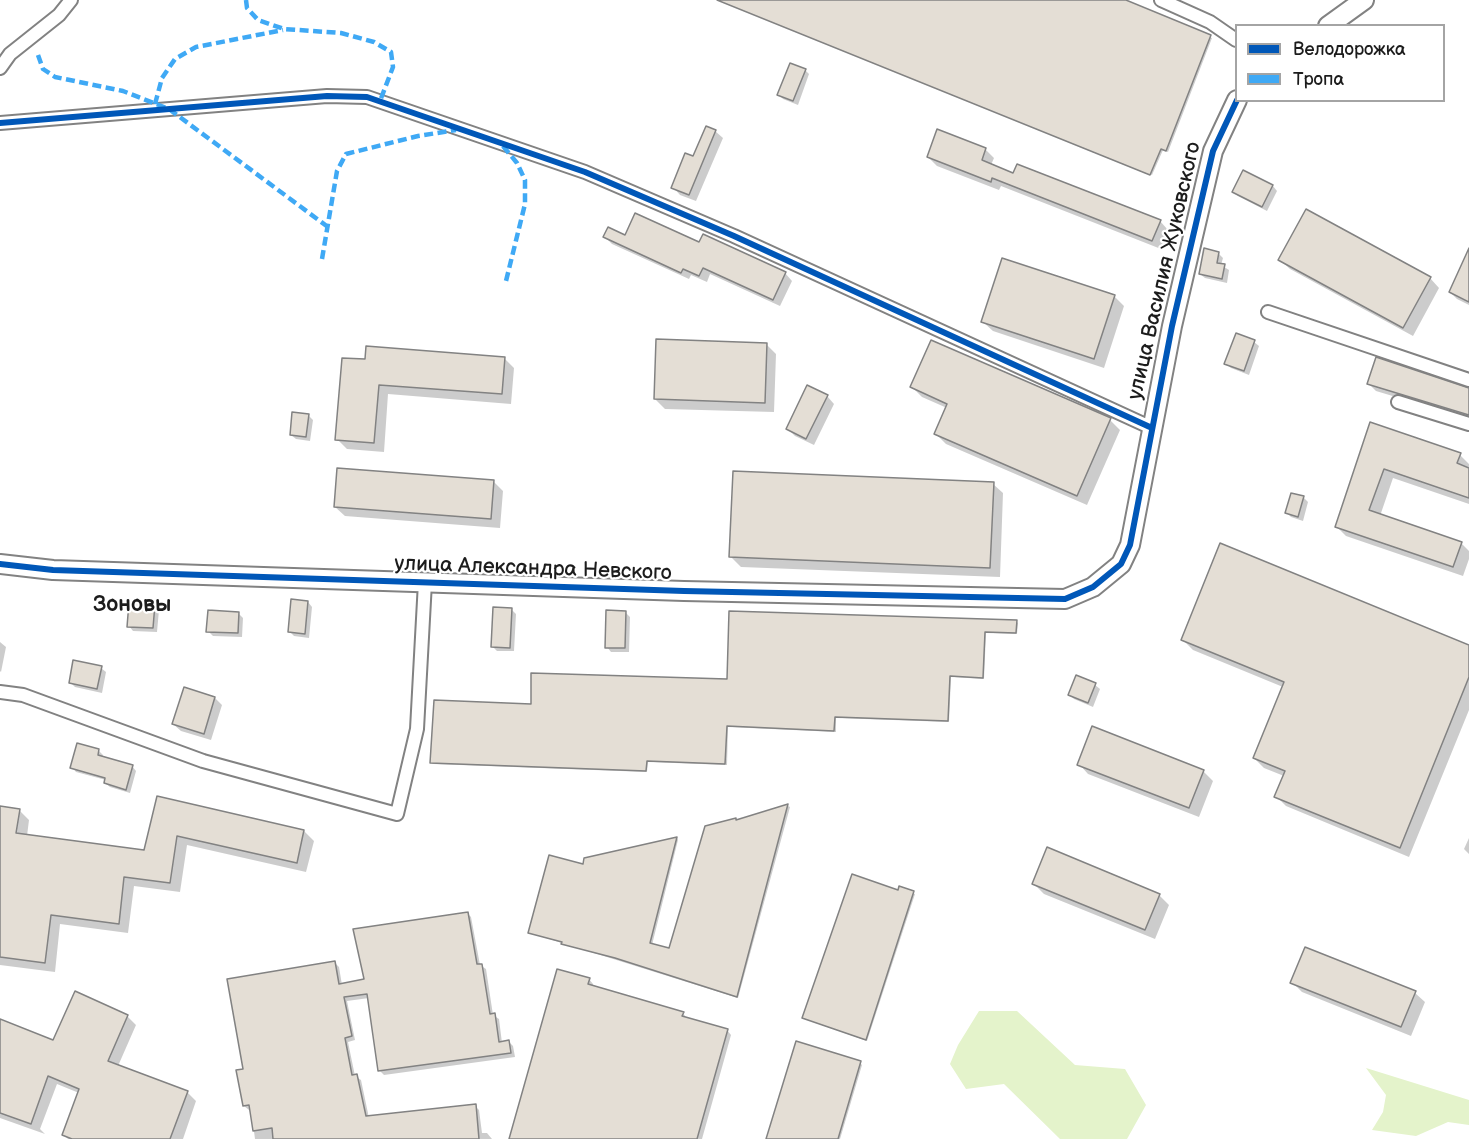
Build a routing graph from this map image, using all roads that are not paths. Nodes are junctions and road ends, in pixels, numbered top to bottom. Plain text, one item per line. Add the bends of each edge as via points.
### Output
1 (71, 0) edge
2 (1161, 0) edge
3 (1364, 0) edge
4 (1331, 24) edge
5 (1235, 39) edge
6 (0, 68) edge
7 (1236, 102) edge
8 (0, 123) edge
9 (1268, 312) dead end
10 (1469, 380) edge
11 (1398, 402) dead end
12 (1469, 424) edge
13 (1152, 428) junction
14 (0, 564) edge
15 (425, 582) junction
16 (1065, 599) joint
17 (0, 692) edge

1 - 6 street via 59,15 10,54
2 - 5 street via 1210,22
3 - 4 street
7 - 13 street, улица Василия Жуковского via 1213,151
8 - 13 street via 327,96 368,97 585,172
9 - 10 street
11 - 12 street
13 - 16 street, улица Василия Жуковского via 1130,544 1121,564 1093,587
14 - 15 street, улица Александра Невского via 52,570
15 - 16 street, улица Александра Невского
15 - 17 street via 417,729 397,814 203,761 23,695

